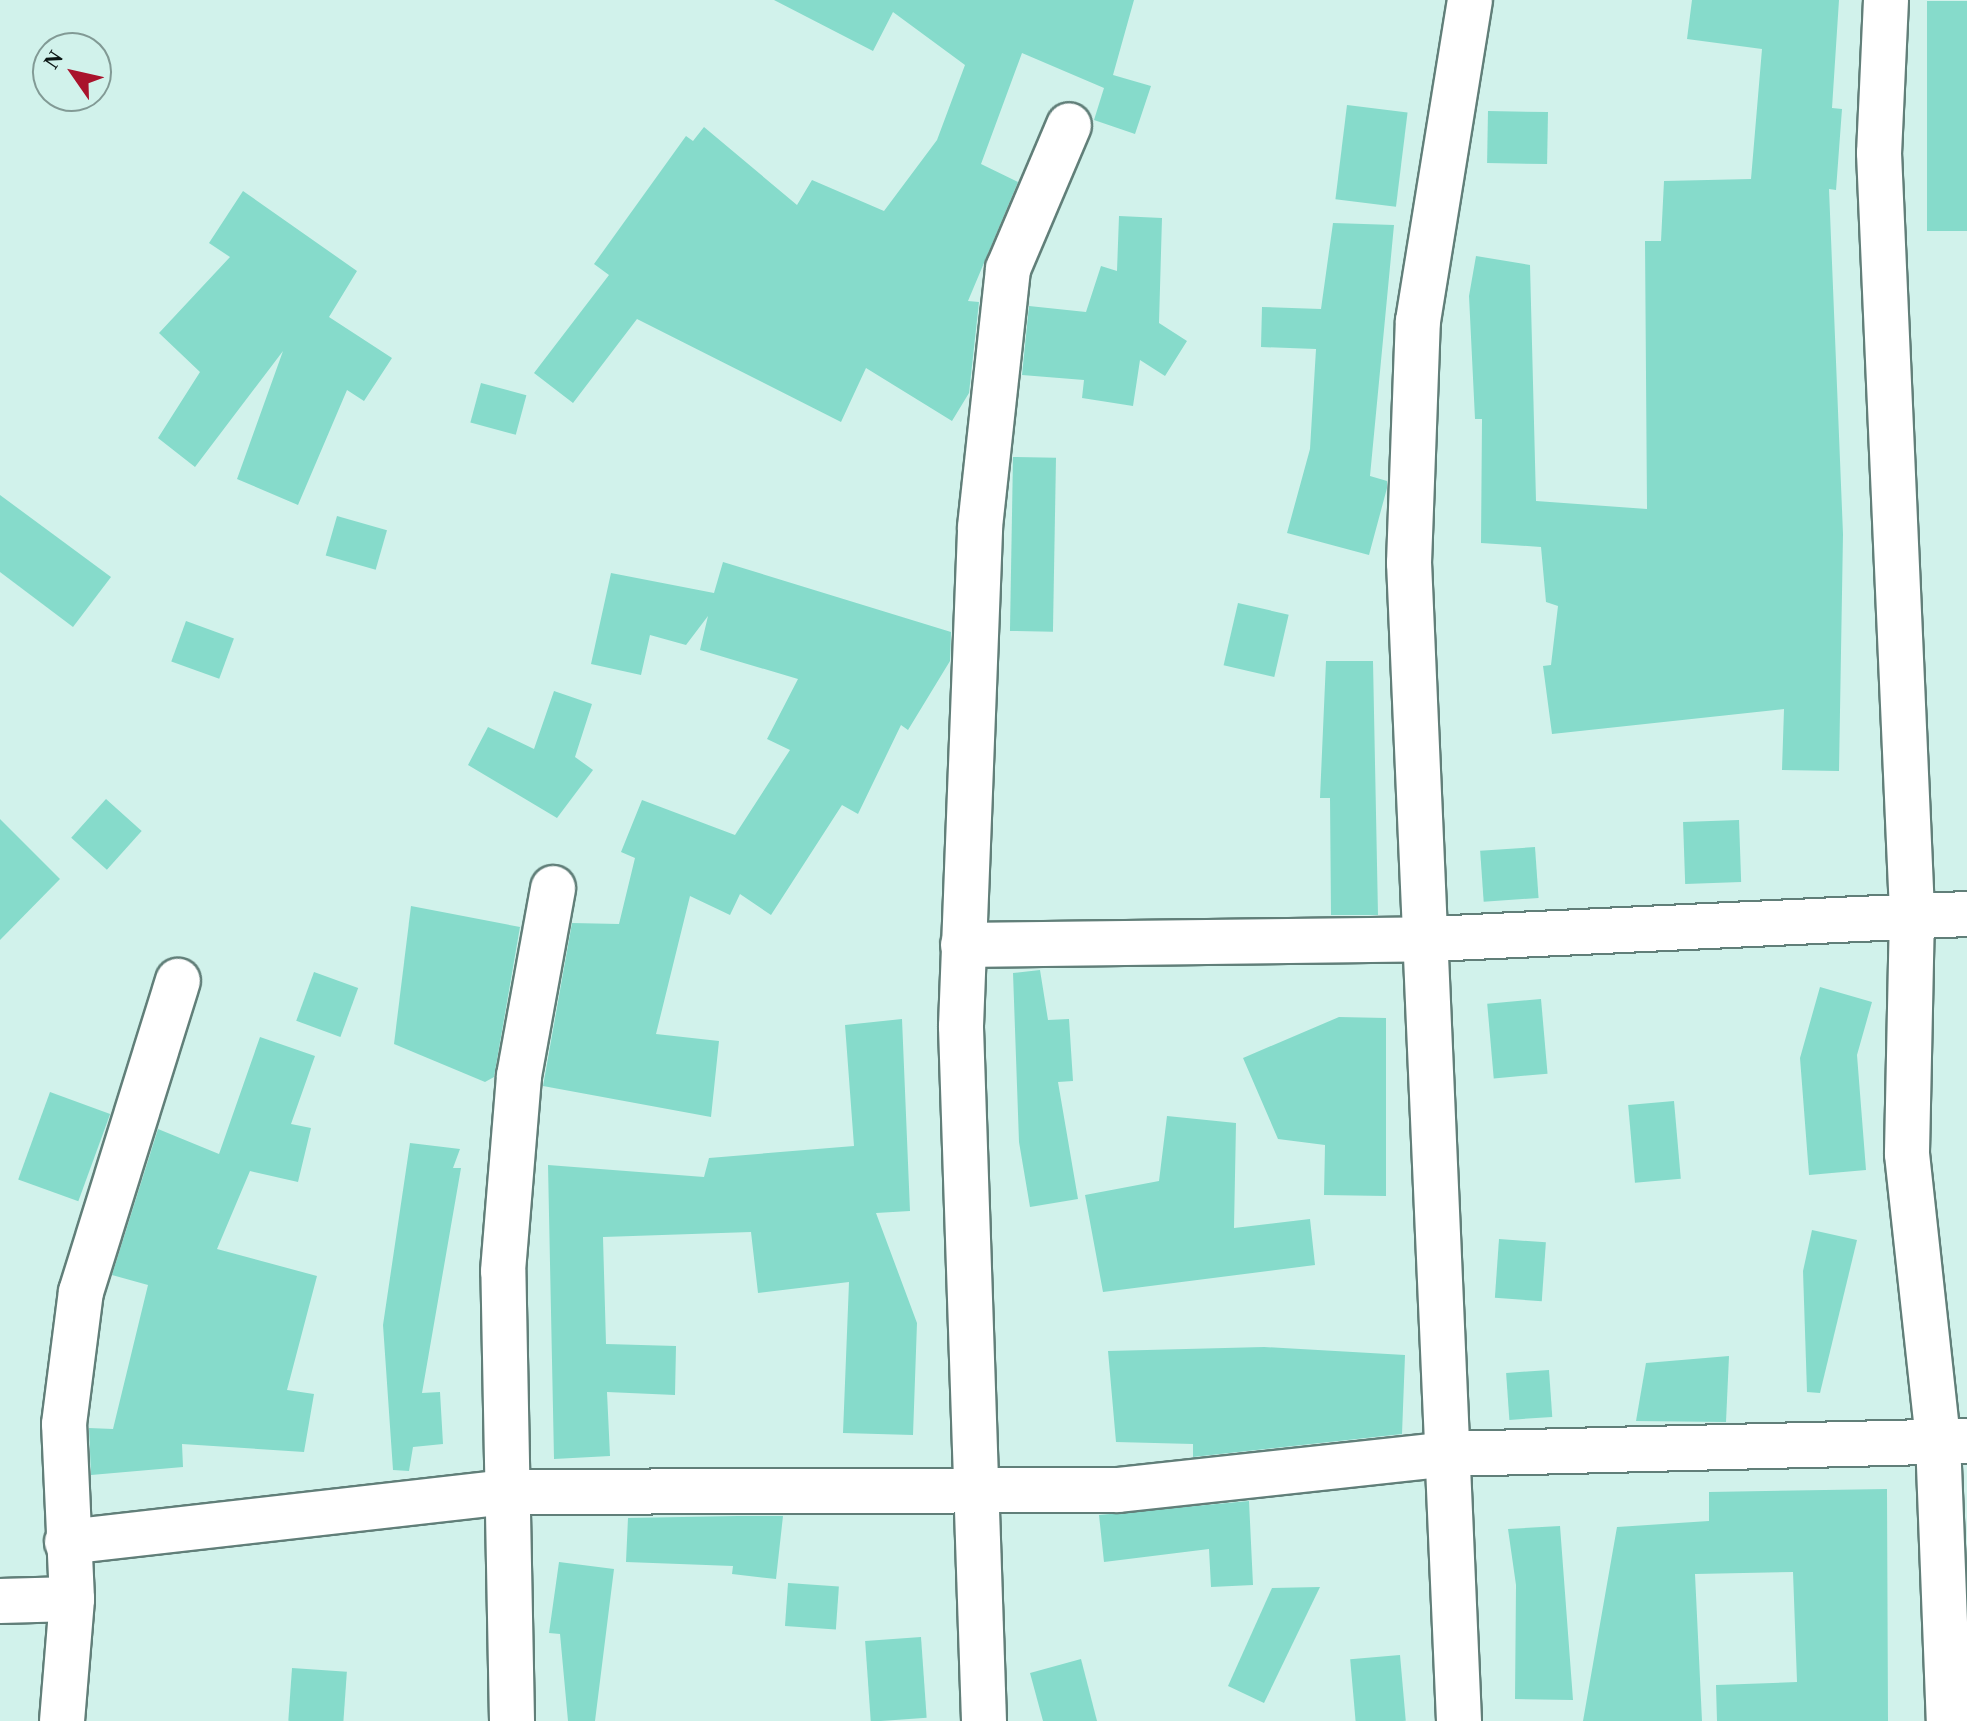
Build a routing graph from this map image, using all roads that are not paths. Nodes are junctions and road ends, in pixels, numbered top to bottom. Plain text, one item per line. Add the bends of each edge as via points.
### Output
1 (1470, 0) edge
2 (1886, 0) edge
3 (1069, 125) dead end
4 (553, 888) dead end
5 (1912, 913) junction
6 (1967, 914) edge
7 (1430, 939) junction
8 (963, 945) junction
9 (178, 981) dead end
10 (1952, 1440) edge
11 (1447, 1454) junction
12 (973, 1489) junction
13 (503, 1492) junction
14 (67, 1542) junction
15 (72, 1599) junction
16 (0, 1601) edge
17 (62, 1721) edge
18 (512, 1721) edge
19 (984, 1721) edge
20 (1459, 1721) edge
21 (1949, 1721) edge

1 - 7 street via 1418,321 1409,563
2 - 5 street via 1879,153
3 - 8 street via 1006,282 980,527 974,818
4 - 13 street via 519,1076 505,1241
5 - 6 street
5 - 7 street
5 - 10 street via 1907,1154
7 - 8 street
7 - 11 street
8 - 12 street
9 - 14 street via 81,1292 64,1424
10 - 11 street
10 - 21 street
11 - 12 street via 1118,1490
11 - 20 street
12 - 13 street
12 - 19 street
13 - 14 street
13 - 18 street
14 - 15 street
15 - 16 street
15 - 17 street

